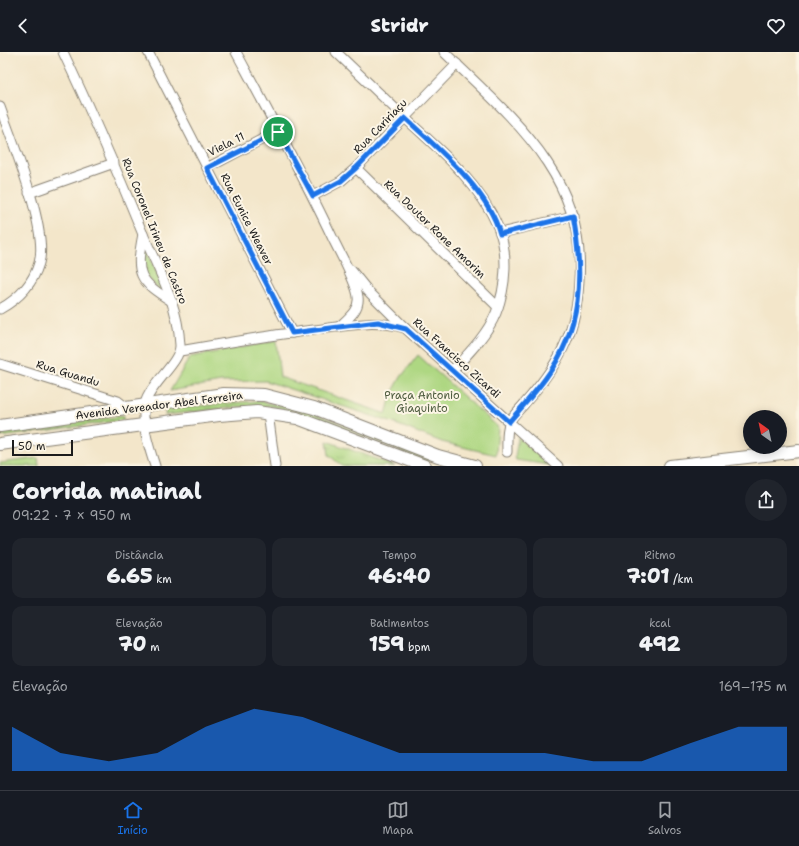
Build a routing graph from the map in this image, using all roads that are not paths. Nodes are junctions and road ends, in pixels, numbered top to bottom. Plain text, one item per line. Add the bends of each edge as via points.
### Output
1 (63, 52) edge
2 (148, 52) edge
3 (236, 52) edge
4 (336, 52) edge
5 (444, 52) edge
6 (457, 64) junction
7 (0, 107) edge
8 (405, 118) junction
9 (278, 132) junction
10 (114, 163) junction
11 (207, 168) junction
12 (356, 168) junction
13 (29, 193) junction
14 (313, 196) junction
15 (573, 216) junction
16 (143, 234) junction
17 (500, 234) junction
18 (345, 262) junction
19 (173, 302) junction
20 (498, 307) junction
21 (0, 309) edge
22 (339, 327) junction
23 (406, 329) junction
24 (292, 333) junction
25 (180, 351) junction
26 (0, 364) edge
27 (452, 372) junction
28 (145, 405) junction
29 (127, 408) junction
30 (268, 413) junction
31 (509, 422) junction
32 (146, 424) junction
33 (0, 426) edge
34 (0, 444) edge
35 (799, 451) edge
36 (507, 452) dead end
37 (155, 466) edge
38 (275, 466) edge
39 (425, 466) edge
40 (475, 466) edge
41 (558, 466) edge
42 (670, 466) edge

1 - 10 street, Rua Coronel Irineu de Castro
2 - 11 street, Rua Eunice Weaver
3 - 9 street, Rua Francisco Zicardi
4 - 8 street
5 - 6 street
6 - 8 street, Rua Caririaçu
6 - 15 street via 522,128 536,146 566,194
7 - 13 street
8 - 12 street, Rua Caririaçu
8 - 17 street via 448,159 477,192 490,211
9 - 11 street, Viela 11
9 - 14 street, Rua Francisco Zicardi
10 - 13 street
10 - 16 street, Rua Coronel Irineu de Castro
11 - 24 street, Rua Eunice Weaver
12 - 14 street, Rua Caririaçu via 341,181
12 - 20 street, Rua Doutor Rone Amorim
13 - 21 street via 40,234 39,263 18,298
14 - 18 street, Rua Francisco Zicardi
15 - 17 street
15 - 31 street via 580,271 573,321 559,356 545,379
16 - 19 street, Rua Coronel Irineu de Castro
16 - 19 street via 138,260 142,276 152,288
17 - 20 street via 504,270
18 - 22 street, Rua Francisco Zicardi via 358,297 357,307
18 - 23 street, Rua Francisco Zicardi via 368,291
19 - 25 street, Rua Coronel Irineu de Castro via 180,336
20 - 27 street via 487,329
22 - 23 street via 378,322
22 - 24 street
23 - 27 street, Rua Francisco Zicardi
24 - 25 street
25 - 28 street
26 - 29 street, Rua Guandu via 118,401
27 - 31 street, Rua Francisco Zicardi
28 - 29 main road, Avenida Vereador Abel Ferreira
28 - 32 street
28 - 40 main road, Avenida Vereador Abel Ferreira via 224,394 264,395 314,408 438,456
29 - 33 main road, Avenida Vereador Abel Ferreira
30 - 32 main road, Avenida Vereador Abel Ferreira via 244,412
30 - 38 street
30 - 39 main road, Avenida Vereador Abel Ferreira via 297,418
31 - 36 street
31 - 41 street, Rua Francisco Zicardi
32 - 34 main road, Avenida Vereador Abel Ferreira
32 - 37 street via 146,437
35 - 42 main road

